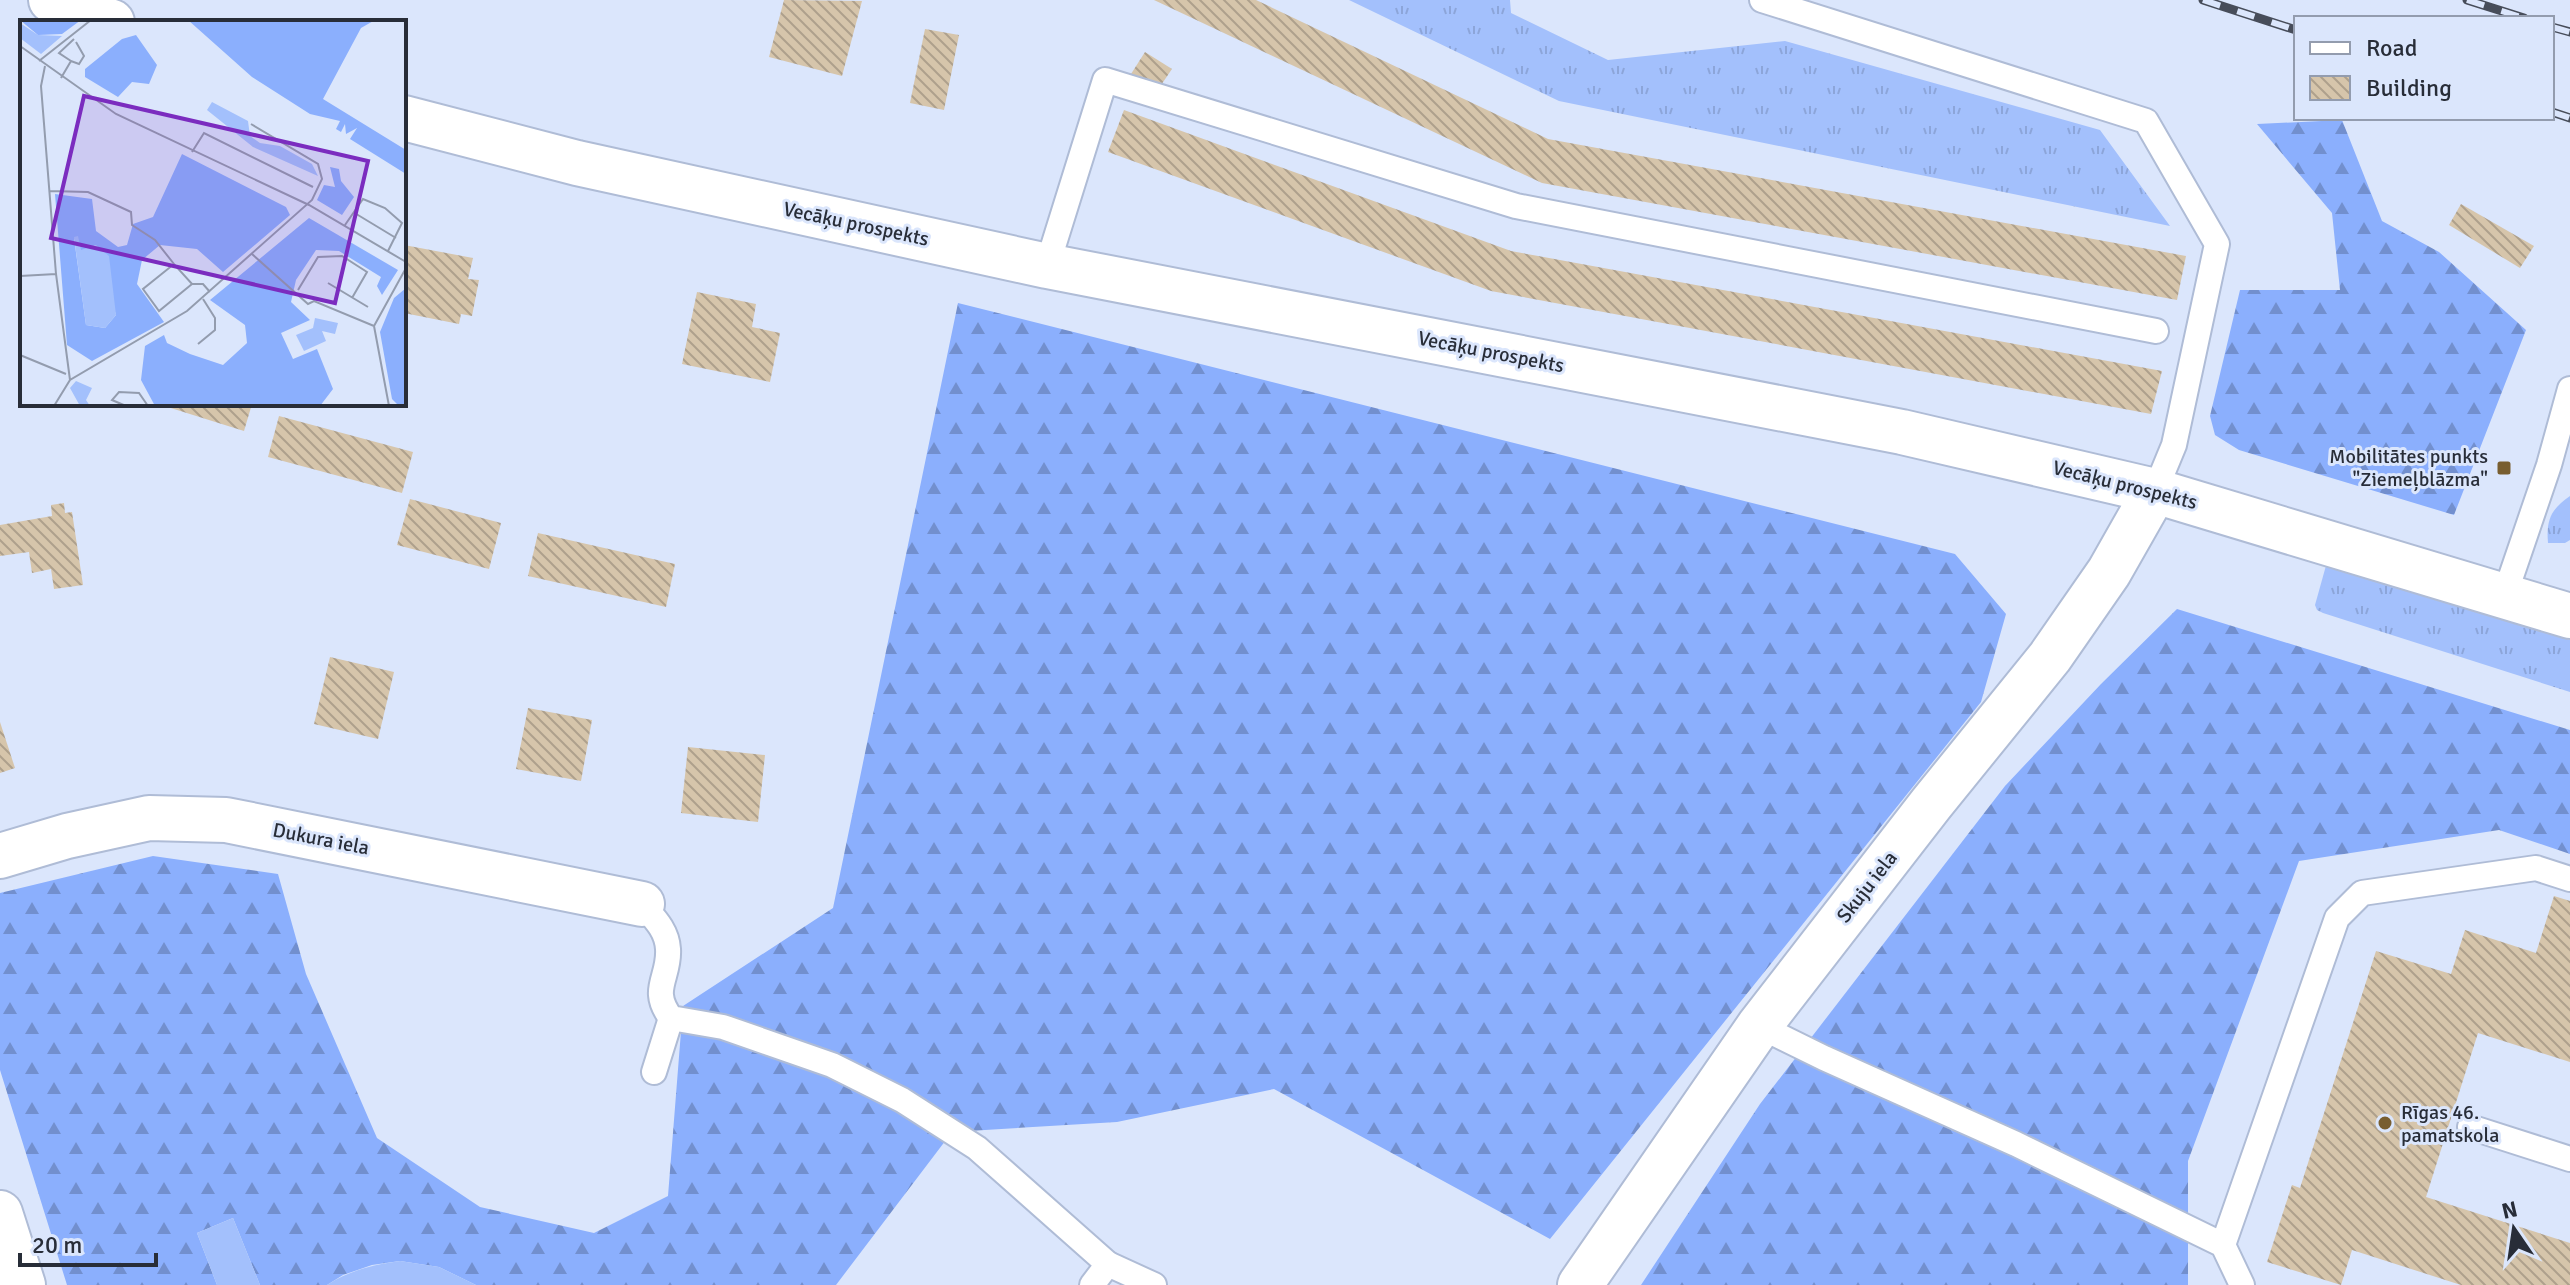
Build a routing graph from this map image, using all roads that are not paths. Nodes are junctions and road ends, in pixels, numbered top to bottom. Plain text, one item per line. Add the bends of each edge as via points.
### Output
1 (51, 0) edge
2 (1762, 0) edge
3 (106, 20) edge
4 (406, 119) edge
5 (1047, 266) junction
6 (2156, 331) dead end
7 (2570, 389) edge
8 (2559, 468) edge
9 (2155, 491) junction
10 (2505, 594) junction
11 (2570, 616) edge
12 (0, 856) edge
13 (2570, 879) edge
14 (642, 904) joint
15 (671, 1018) junction
16 (1759, 1026) junction
17 (654, 1072) dead end
18 (2470, 1127) dead end
19 (2570, 1159) edge
20 (0, 1213) edge
21 (2223, 1245) junction
22 (1108, 1264) junction
23 (23, 1285) edge
24 (1092, 1285) edge
25 (1154, 1285) edge
26 (1580, 1285) edge
27 (2242, 1285) edge

1 - 3 main road
2 - 9 lane via 2146,121 2217,244 2174,445
4 - 5 main road, Vecāķu prospekts via 577,163
5 - 6 lane via 1105,80 1516,206
5 - 9 main road, Vecāķu prospekts via 1902,432
7 - 8 lane
8 - 10 lane
9 - 10 main road, Vecāķu prospekts
9 - 16 main road, Skuju iela via 2109,572 2050,657
10 - 11 main road, Vecāķu prospekts
12 - 14 main road, Dukura iela via 149,818 226,820
13 - 21 lane via 2536,868 2362,893 2337,918
14 - 15 lane via 662,927 668,950 659,992
15 - 17 lane
15 - 22 lane via 723,1027 832,1065 902,1100 977,1148
16 - 21 lane
16 - 26 main road, Skuju iela
18 - 19 lane
20 - 23 main road
21 - 27 lane
22 - 24 lane
22 - 25 lane

